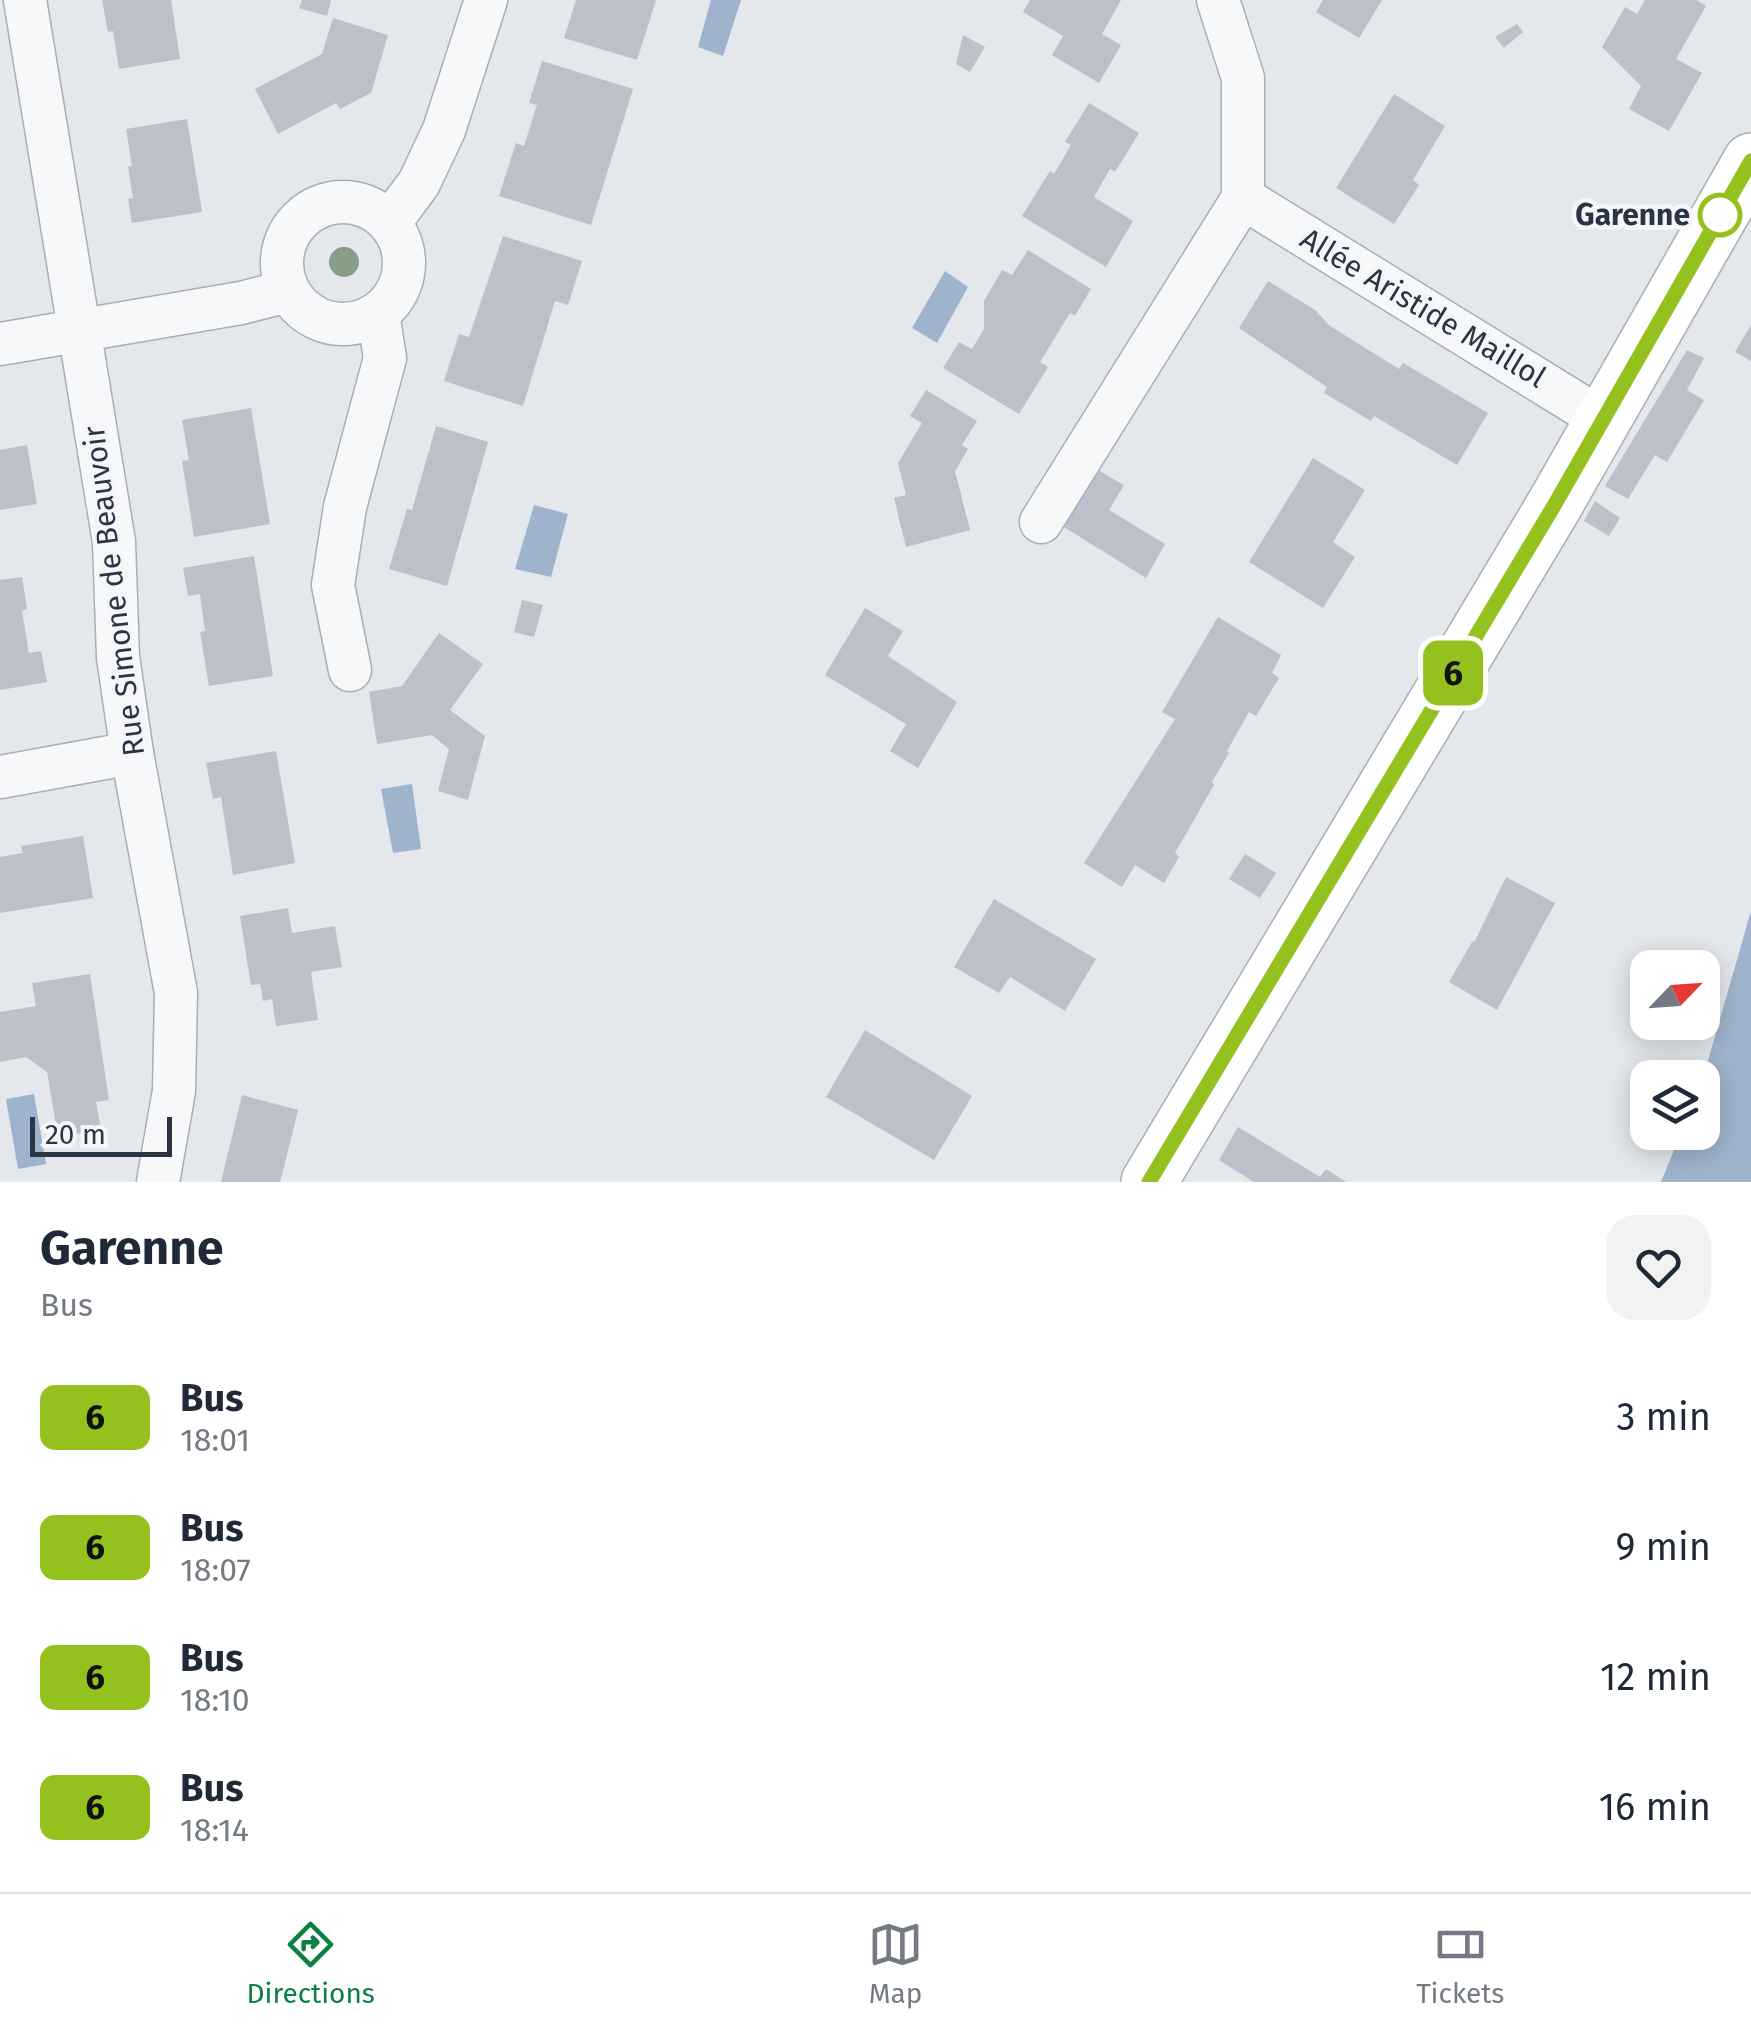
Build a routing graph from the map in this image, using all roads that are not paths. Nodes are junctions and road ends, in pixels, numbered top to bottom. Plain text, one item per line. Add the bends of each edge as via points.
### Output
1 (26, 0) edge
2 (486, 0) edge
3 (1218, 0) edge
4 (1751, 161) edge
5 (1243, 198) junction
6 (390, 222) junction
7 (288, 291) junction
8 (378, 314) junction
9 (81, 330) junction
10 (0, 344) edge
11 (1603, 420) junction
12 (1041, 522) dead end
13 (350, 670) dead end
14 (132, 754) junction
15 (0, 777) edge
16 (158, 1182) edge
17 (1149, 1182) edge

1 - 9 street, Rue Simone de Beauvoir
2 - 6 street via 444,130 419,183
3 - 5 street via 1243,78
4 - 11 street
5 - 11 street, Allée Aristide Maillol
5 - 12 street
6 - 7 street via 356,202 317,206 288,234 282,262
6 - 8 street via 405,260 402,282
7 - 8 street via 300,308 328,322 358,323
7 - 9 street
8 - 13 street via 385,358 344,507 333,585
9 - 10 street
9 - 14 street, Rue Simone de Beauvoir via 114,542 118,657
11 - 17 street
14 - 15 street
14 - 16 street, Rue Simone de Beauvoir via 176,992 174,1090

